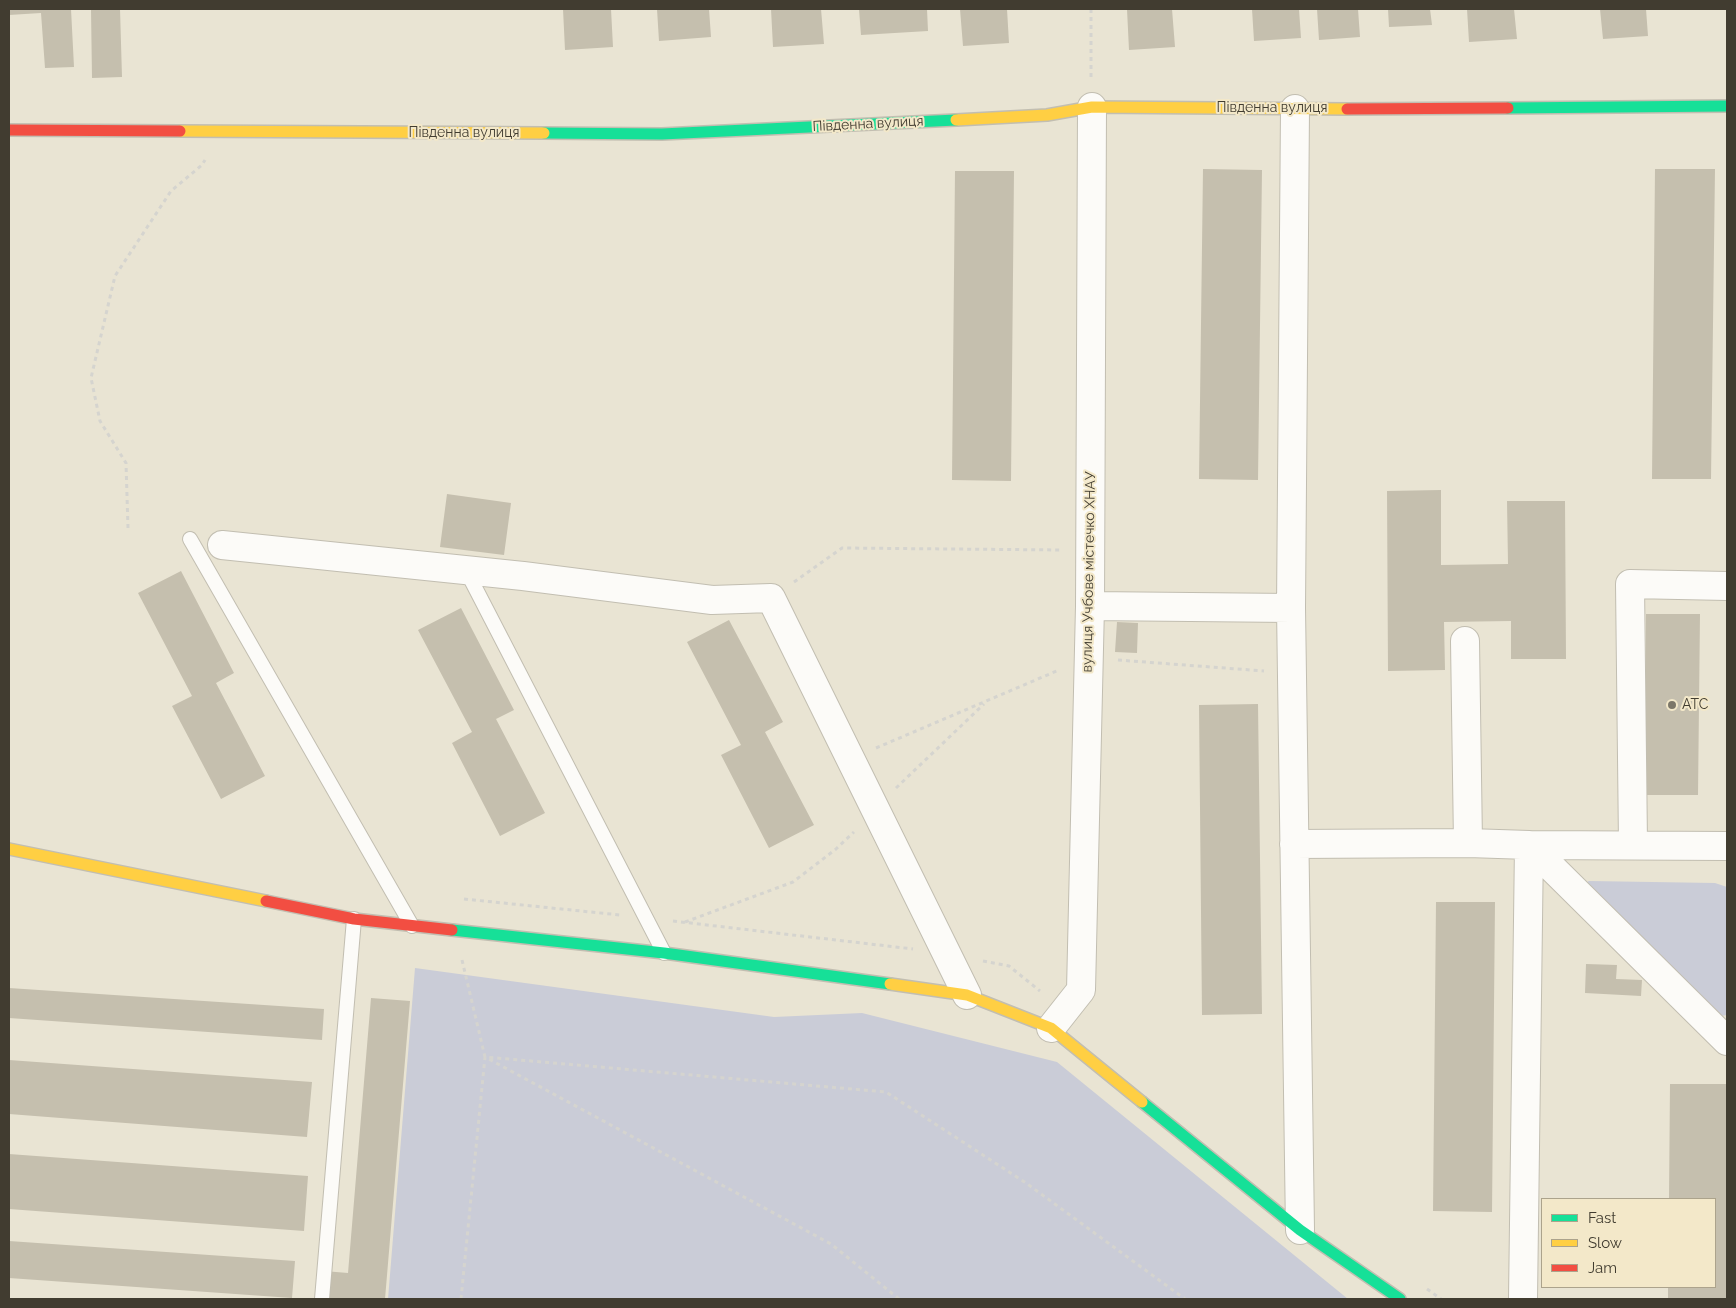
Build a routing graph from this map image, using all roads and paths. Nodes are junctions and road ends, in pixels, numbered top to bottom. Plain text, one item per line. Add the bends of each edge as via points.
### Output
1 (1091, 9) edge
2 (1092, 106) junction
3 (1727, 106) edge
4 (1295, 109) junction
5 (9, 130) edge
6 (217, 132) junction
7 (128, 528) dead end
8 (190, 539) dead end
9 (222, 545) dead end
10 (1090, 550) junction
11 (466, 570) junction
12 (1727, 586) edge
13 (771, 598) junction
14 (1090, 606) junction
15 (1290, 608) junction
16 (1465, 641) dead end
17 (1089, 657) junction
18 (1291, 674) junction
19 (986, 702) junction
20 (850, 759) junction
21 (875, 808) junction
22 (1468, 842) junction
23 (1294, 844) junction
24 (1529, 844) junction
25 (1633, 844) junction
26 (1727, 846) edge
27 (9, 849) edge
28 (354, 919) junction
29 (684, 922) dead end
30 (412, 926) junction
31 (455, 930) junction
32 (664, 953) junction
33 (967, 995) junction
34 (1051, 1028) junction
35 (1727, 1042) edge
36 (485, 1057) junction
37 (1300, 1230) junction
38 (322, 1299) edge
39 (461, 1299) edge
40 (899, 1299) edge
41 (1185, 1299) edge
42 (1400, 1299) edge
43 (1523, 1299) edge

1 - 2 path
2 - 4 street, Південна вулиця
2 - 6 street, Південна вулиця via 1047,114 662,134
2 - 10 street, вулиця Учбове містечко ХНАУ
3 - 4 street, Південна вулиця
4 - 15 street
5 - 6 street, Південна вулиця
6 - 7 path via 202,165 170,191 115,276 91,378 100,421 126,463
8 - 30 lane
9 - 11 street
10 - 13 path via 842,548
10 - 14 street, вулиця Учбове містечко ХНАУ
11 - 13 street via 712,600
11 - 32 lane
12 - 25 street via 1630,584
13 - 20 street
14 - 15 street
14 - 17 street, вулиця Учбове містечко ХНАУ
15 - 18 street
16 - 22 street
17 - 18 path
17 - 19 path
17 - 34 street, вулиця Учбове містечко ХНАУ via 1081,990
18 - 23 street
19 - 20 path
19 - 21 path
20 - 21 street
21 - 29 path via 836,849 793,882
21 - 33 street
22 - 23 street
22 - 24 street
23 - 37 street
24 - 25 street
24 - 35 street
24 - 43 street
25 - 26 street
27 - 28 street
28 - 30 street
28 - 38 lane
30 - 31 street
31 - 32 street
31 - 36 path
32 - 33 street
33 - 34 street
34 - 37 street
36 - 39 path
36 - 40 path via 831,1244
36 - 41 path via 886,1092 1026,1183
37 - 42 street

